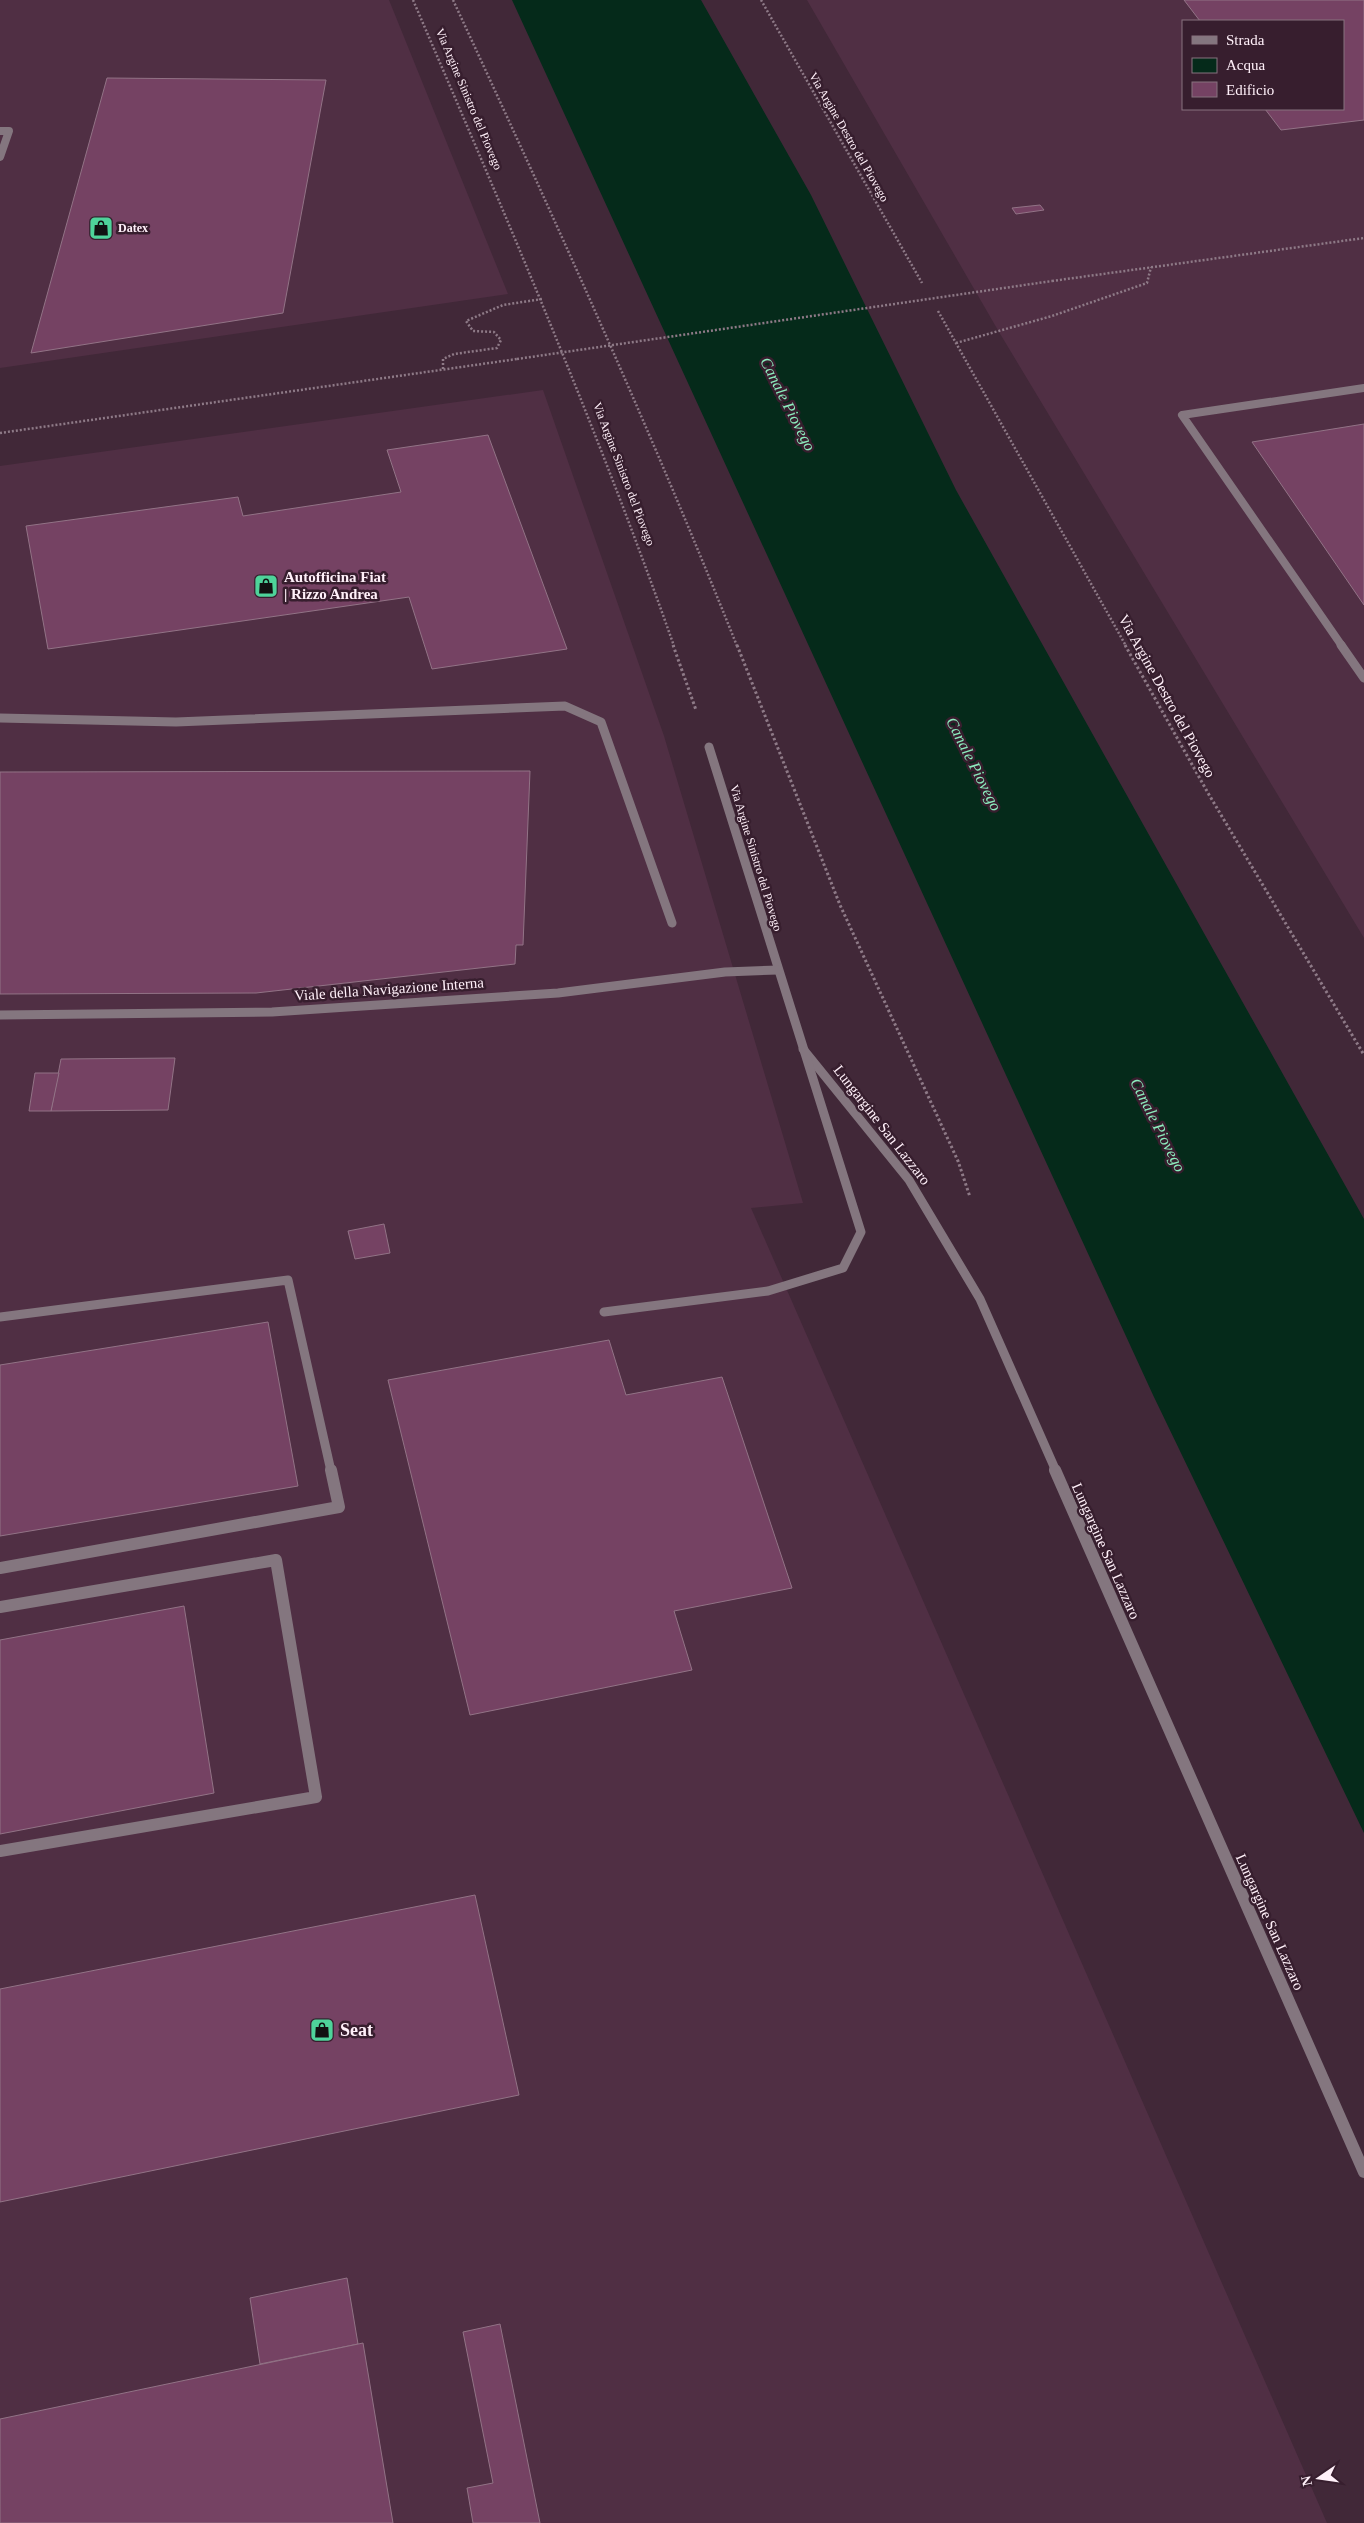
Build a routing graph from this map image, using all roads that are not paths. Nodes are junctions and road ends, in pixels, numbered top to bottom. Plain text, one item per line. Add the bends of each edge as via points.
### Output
1 (0, 131) edge
2 (0, 157) edge
3 (1364, 388) edge
4 (1364, 678) edge
5 (0, 718) edge
6 (709, 747) road end
7 (672, 923) dead end
8 (778, 970) junction
9 (0, 1015) edge
10 (803, 1049) junction
11 (604, 1312) dead end
12 (0, 1317) edge
13 (0, 1568) edge
14 (0, 1607) edge
15 (0, 1851) edge
16 (1364, 2172) edge

1 - 2 street via 9,131
3 - 4 street via 1182,414
5 - 7 street via 176,722 565,706 600,722
6 - 8 street, Via Argine Sinistro del Piovego
8 - 9 street, Viale della Navigazione Interna via 725,972 558,993 272,1012
8 - 10 street, Lungargine San Lazzaro
10 - 11 street via 861,1232 843,1268 768,1291
10 - 16 street, Lungargine San Lazzaro via 909,1180 980,1299
12 - 13 street via 288,1280 338,1507
14 - 15 street via 276,1560 316,1797

